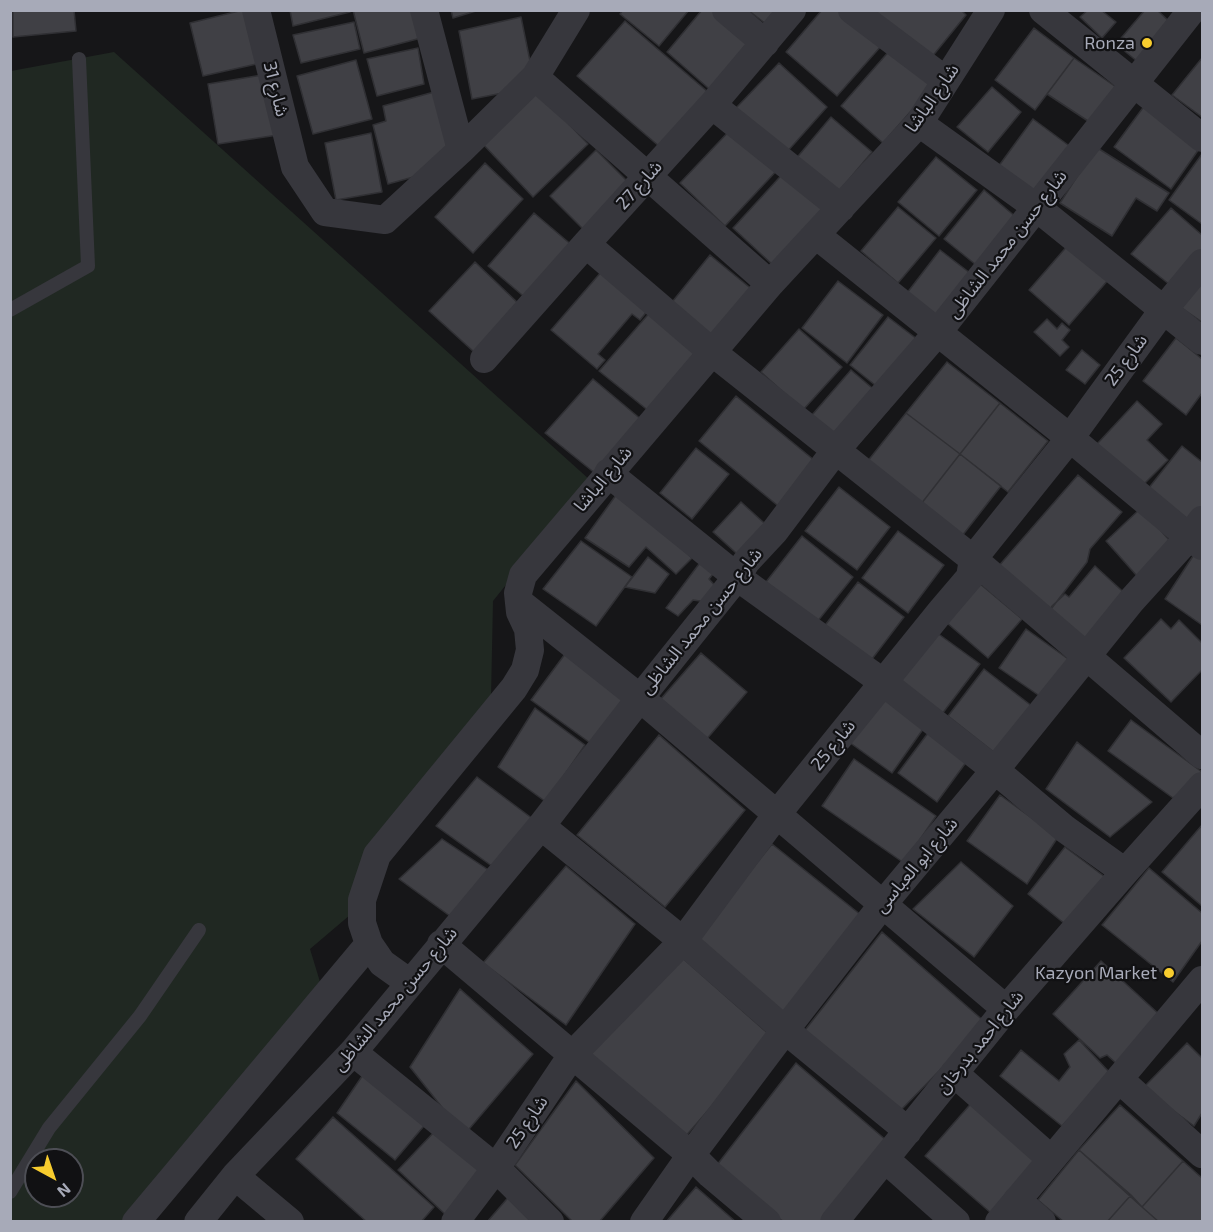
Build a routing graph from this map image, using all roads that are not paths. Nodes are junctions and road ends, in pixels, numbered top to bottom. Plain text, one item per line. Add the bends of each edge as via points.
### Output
1 (256, 10) edge
2 (424, 10) edge
3 (576, 10) edge
4 (726, 10) edge
5 (792, 10) edge
6 (852, 10) edge
7 (991, 10) edge
8 (1043, 10) edge
9 (1192, 10) edge
10 (765, 43) junction
11 (79, 59) dead end
12 (535, 77) junction
13 (945, 80) junction
14 (1134, 83) junction
15 (711, 105) junction
16 (919, 123) junction
17 (1203, 138) edge
18 (461, 150) junction
19 (648, 176) junction
20 (1036, 207) junction
21 (841, 208) junction
22 (816, 235) junction
23 (586, 244) junction
24 (1203, 263) edge
25 (770, 284) junction
26 (1164, 309) junction
27 (10, 310) edge
28 (938, 332) junction
29 (1203, 341) edge
30 (712, 352) junction
31 (484, 359) dead end
32 (1070, 438) junction
33 (835, 451) junction
34 (608, 473) junction
35 (1198, 534) edge
36 (973, 559) junction
37 (736, 577) junction
38 (519, 602) junction
39 (1086, 656) junction
40 (884, 683) junction
41 (640, 698) junction
42 (1203, 755) edge
43 (994, 770) junction
44 (1203, 786) edge
45 (777, 814) junction
46 (541, 826) junction
47 (1125, 872) junction
48 (883, 904) junction
49 (199, 930) dead end
50 (683, 940) junction
51 (369, 944) junction
52 (441, 944) junction
53 (1203, 980) edge
54 (410, 983) junction
55 (1006, 1009) junction
56 (785, 1030) junction
57 (353, 1052) junction
58 (572, 1055) junction
59 (954, 1073) junction
60 (1119, 1079) junction
61 (908, 1131) junction
62 (1203, 1154) edge
63 (691, 1155) junction
64 (885, 1159) junction
65 (1051, 1159) junction
66 (496, 1168) junction
67 (235, 1176) junction
68 (10, 1192) edge
69 (1017, 1200) junction
70 (136, 1221) edge
71 (198, 1221) edge
72 (290, 1221) edge
73 (455, 1221) edge
74 (550, 1221) edge
75 (644, 1221) edge
76 (766, 1221) edge
77 (834, 1221) edge
78 (956, 1221) edge
79 (999, 1221) edge
80 (1042, 1221) edge

1 - 18 street, شارع 31 via 296,167 326,212 385,220
2 - 18 street
3 - 12 street
4 - 10 street
5 - 10 street, شارع 27
6 - 13 street
7 - 13 street, شارع الباشا
8 - 14 street
9 - 14 street, شارع حسن محمد الشاظى
10 - 15 street, شارع 27
11 - 27 lane via 88,266
12 - 18 street
12 - 19 street
13 - 16 street, شارع الباشا
14 - 17 street
14 - 20 street, شارع حسن محمد الشاظى
15 - 19 street, شارع 27
15 - 21 street
16 - 20 street
16 - 21 street, شارع الباشا
19 - 23 street, شارع 27
19 - 25 street
20 - 26 street
20 - 28 street, شارع حسن محمد الشاظى
21 - 22 street, شارع الباشا
22 - 25 street, شارع الباشا
22 - 28 street
23 - 30 street
23 - 31 street, شارع 27
24 - 26 street, شارع 25
25 - 30 street, شارع الباشا
26 - 29 street
26 - 32 street, شارع 25
28 - 32 street
28 - 33 street, شارع حسن محمد الشاظى
30 - 33 street
30 - 34 street, شارع الباشا
32 - 35 street
32 - 36 street, شارع 25
33 - 36 street
33 - 37 street, شارع حسن محمد الشاظى
34 - 37 street
34 - 38 street, شارع الباشا via 523,575
35 - 39 street, شارع ابو العباسى via 1132,600
36 - 39 street
36 - 40 street, شارع 25 via 970,577
37 - 40 street
37 - 41 street, شارع حسن محمد الشاظى
38 - 41 street
38 - 51 street, شارع الباشا via 530,650 525,670 377,855 362,900 362,923
39 - 42 street
39 - 43 street, شارع ابو العباسى
40 - 43 street
40 - 45 street, شارع 25
41 - 45 street
41 - 46 street, شارع حسن محمد الشاظى
43 - 47 street
43 - 48 street, شارع ابو العباسى
44 - 47 street, شارع احمد بدرخان
45 - 48 street
45 - 50 street, شارع 25
46 - 50 street
46 - 52 street, شارع حسن محمد الشاظى
47 - 55 street, شارع احمد بدرخان
48 - 55 street
48 - 56 street, شارع ابو العباسى
49 - 68 lane via 140,1016 49,1128
50 - 56 street
50 - 58 street, شارع 25
51 - 54 street, شارع الباشا via 382,963
51 - 70 street
52 - 54 street, شارع حسن محمد الشاظى
52 - 58 street
53 - 60 street
54 - 57 street, شارع حسن محمد الشاظى
55 - 59 street, شارع احمد بدرخان
56 - 61 street
56 - 63 street, شارع ابو العباسى
57 - 66 street
57 - 67 street, شارع حسن محمد الشاظى
58 - 63 street
58 - 66 street, شارع 25
59 - 61 street, شارع احمد بدرخان
59 - 65 street
60 - 62 street
60 - 65 street
61 - 64 street, شارع احمد بدرخان
63 - 75 street, شارع ابو العباسى
63 - 76 street
64 - 77 street, شارع احمد بدرخان
64 - 78 street
65 - 69 street
66 - 73 street, شارع 25
66 - 74 street
67 - 71 street, شارع حسن محمد الشاظى
67 - 72 street
69 - 79 street
69 - 80 street

